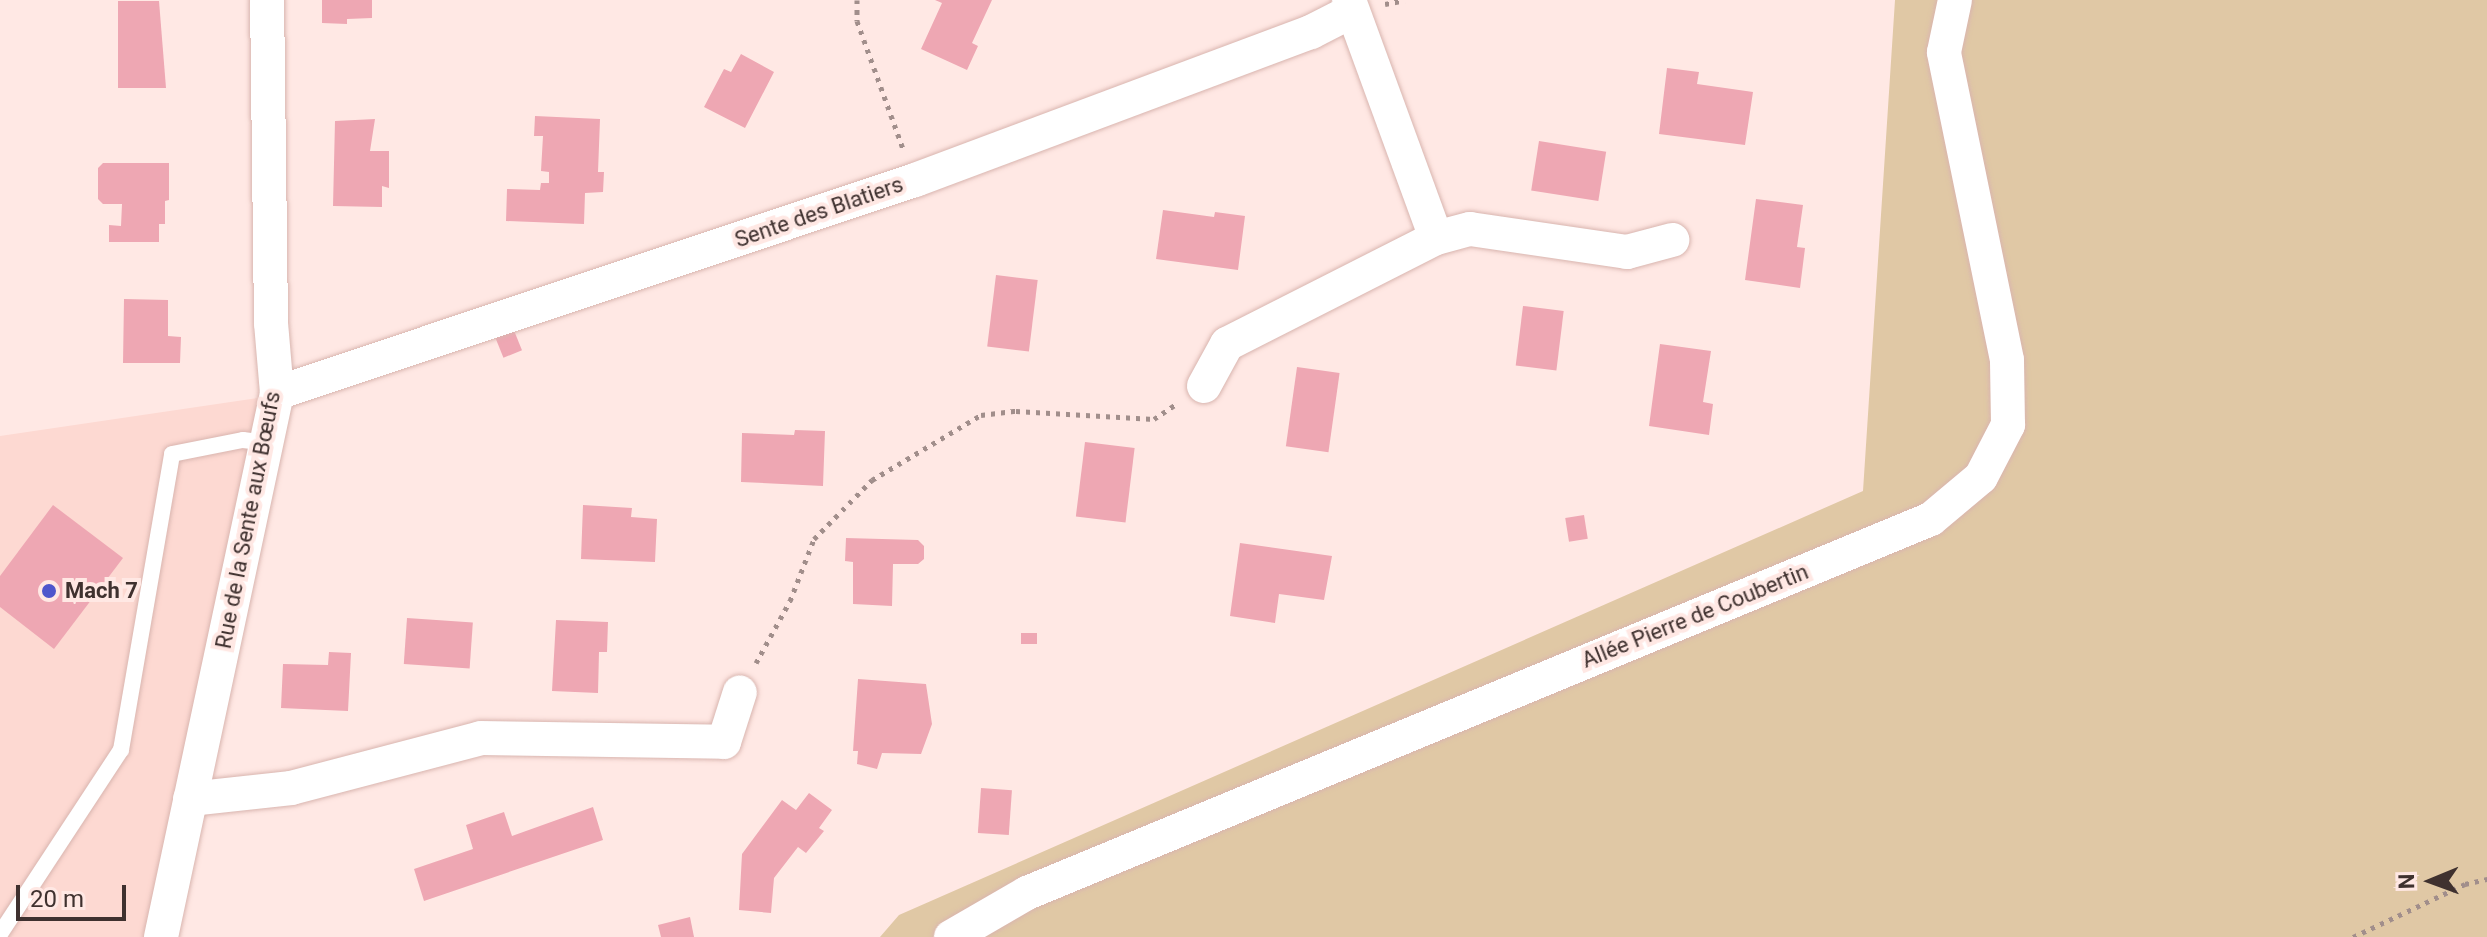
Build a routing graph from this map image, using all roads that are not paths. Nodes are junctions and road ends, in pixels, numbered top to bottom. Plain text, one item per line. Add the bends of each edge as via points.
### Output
1 (267, 0) edge
2 (1955, 0) edge
3 (1351, 6) edge
4 (1436, 238) junction
5 (1672, 240) dead end
6 (1204, 386) road end
7 (277, 393) junction
8 (267, 443) junction
9 (740, 692) road end
10 (190, 799) junction
11 (0, 934) edge
12 (161, 937) edge
13 (951, 937) edge

1 - 7 street, Rue de la Sente aux Bœufs via 271,323
2 - 13 street, Allée Pierre de Coubertin via 1944,52 2007,360 2008,425 1981,477 1931,519 1027,893
3 - 4 street
3 - 7 street, Sente des Blatiers via 1311,32 915,180
4 - 5 street via 1470,229 1627,252
4 - 6 street via 1227,344
7 - 8 street, Rue de la Sente aux Bœufs
8 - 10 street, Rue de la Sente aux Bœufs
8 - 11 lane via 243,440 172,454 121,750
9 - 10 street via 724,742 481,738 291,788
10 - 12 street, Rue de la Sente aux Bœufs

